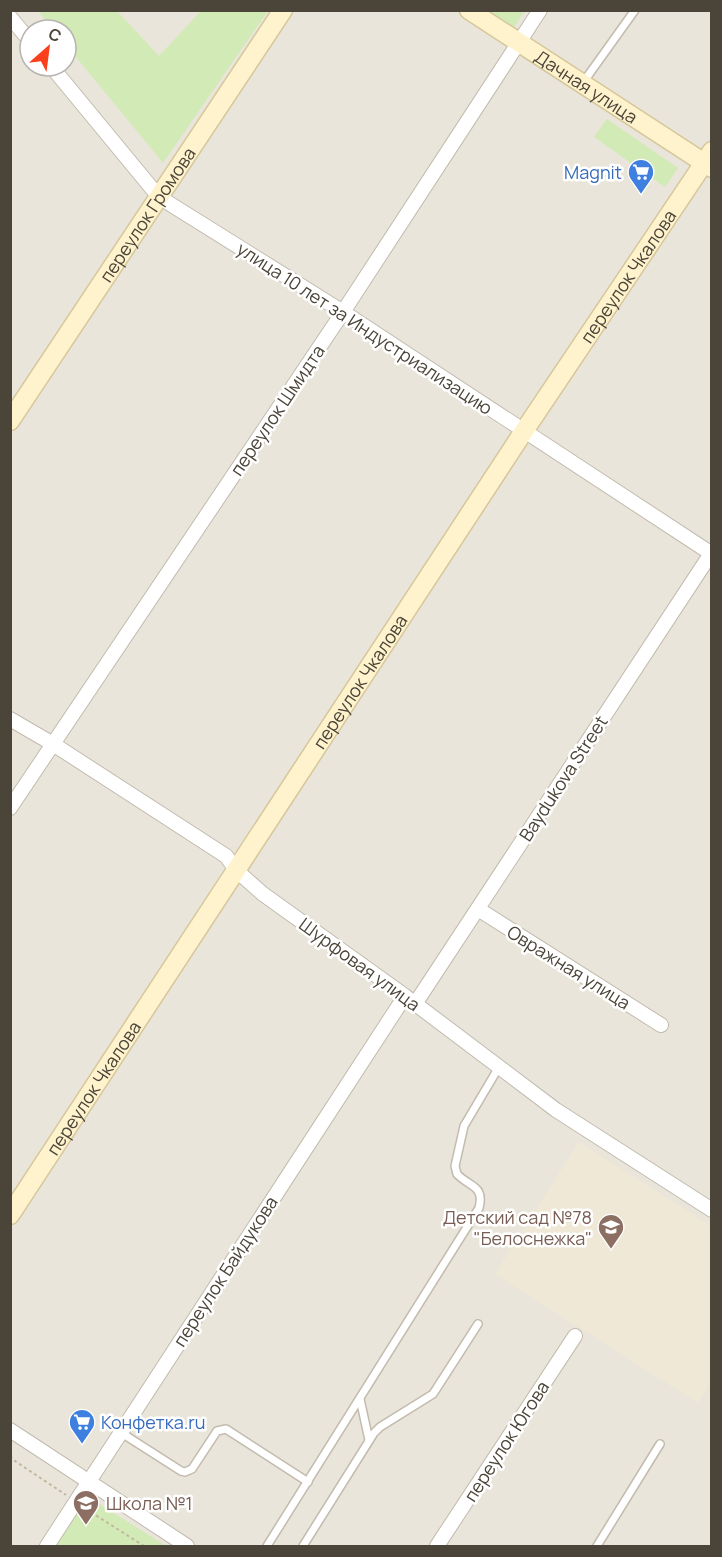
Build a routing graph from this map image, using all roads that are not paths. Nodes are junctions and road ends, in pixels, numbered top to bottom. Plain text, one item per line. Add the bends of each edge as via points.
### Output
1 (283, 10) edge
2 (469, 10) edge
3 (540, 10) edge
4 (635, 10) edge
5 (519, 43) junction
6 (61, 78) edge
7 (582, 84) junction
8 (709, 161) edge
9 (159, 197) junction
10 (343, 312) junction
11 (10, 420) edge
12 (524, 431) junction
13 (711, 553) edge
14 (10, 719) edge
15 (53, 744) junction
16 (10, 808) edge
17 (237, 871) junction
18 (478, 909) junction
19 (410, 1000) junction
20 (661, 1025) dead end
21 (500, 1067) junction
22 (711, 1210) edge
23 (10, 1215) edge
24 (478, 1324) dead end
25 (575, 1336) dead end
26 (360, 1399) junction
27 (10, 1430) edge
28 (120, 1431) junction
29 (369, 1440) junction
30 (660, 1444) dead end
31 (88, 1481) junction
32 (308, 1482) junction
33 (46, 1546) edge
34 (187, 1546) edge
35 (267, 1546) edge
36 (303, 1546) edge
37 (438, 1546) edge
38 (597, 1546) edge

1 - 9 street, переулок Громова
2 - 5 street, Дачная улица
3 - 5 street, переулок Шмидта
4 - 7 lane
5 - 7 street, Дачная улица
5 - 10 street, переулок Шмидта
6 - 9 street, улица 10 лет за Индустриализацию
7 - 8 street, Дачная улица
8 - 12 street, переулок Чкалова
9 - 10 street, улица 10 лет за Индустриализацию
9 - 11 street, переулок Громова
10 - 12 street, улица 10 лет за Индустриализацию
10 - 15 street, переулок Шмидта
12 - 13 street, улица 10 лет за Индустриализацию
12 - 17 street, переулок Чкалова
13 - 18 street, Baydukova Street
14 - 15 street, Шурфовая улица
15 - 16 street, переулок Шмидта
15 - 17 street, Шурфовая улица via 226,856
17 - 19 street, Шурфовая улица
17 - 23 street, переулок Чкалова
18 - 19 street, Baydukova Street
18 - 20 street, Овражная улица
19 - 21 street, Шурфовая улица
19 - 28 street, переулок Байдукова
21 - 22 street, Шурфовая улица via 556,1110
21 - 26 lane via 465,1123 455,1166 460,1178 480,1193 479,1208
24 - 29 lane via 434,1394 380,1427
25 - 37 street, переулок Югова
26 - 29 lane
26 - 32 lane
27 - 31 street
28 - 31 street, переулок Байдукова
28 - 32 lane via 185,1473 192,1469 217,1431 226,1429
29 - 36 lane
30 - 38 lane
31 - 33 street, переулок Байдукова
31 - 34 street
32 - 35 lane

